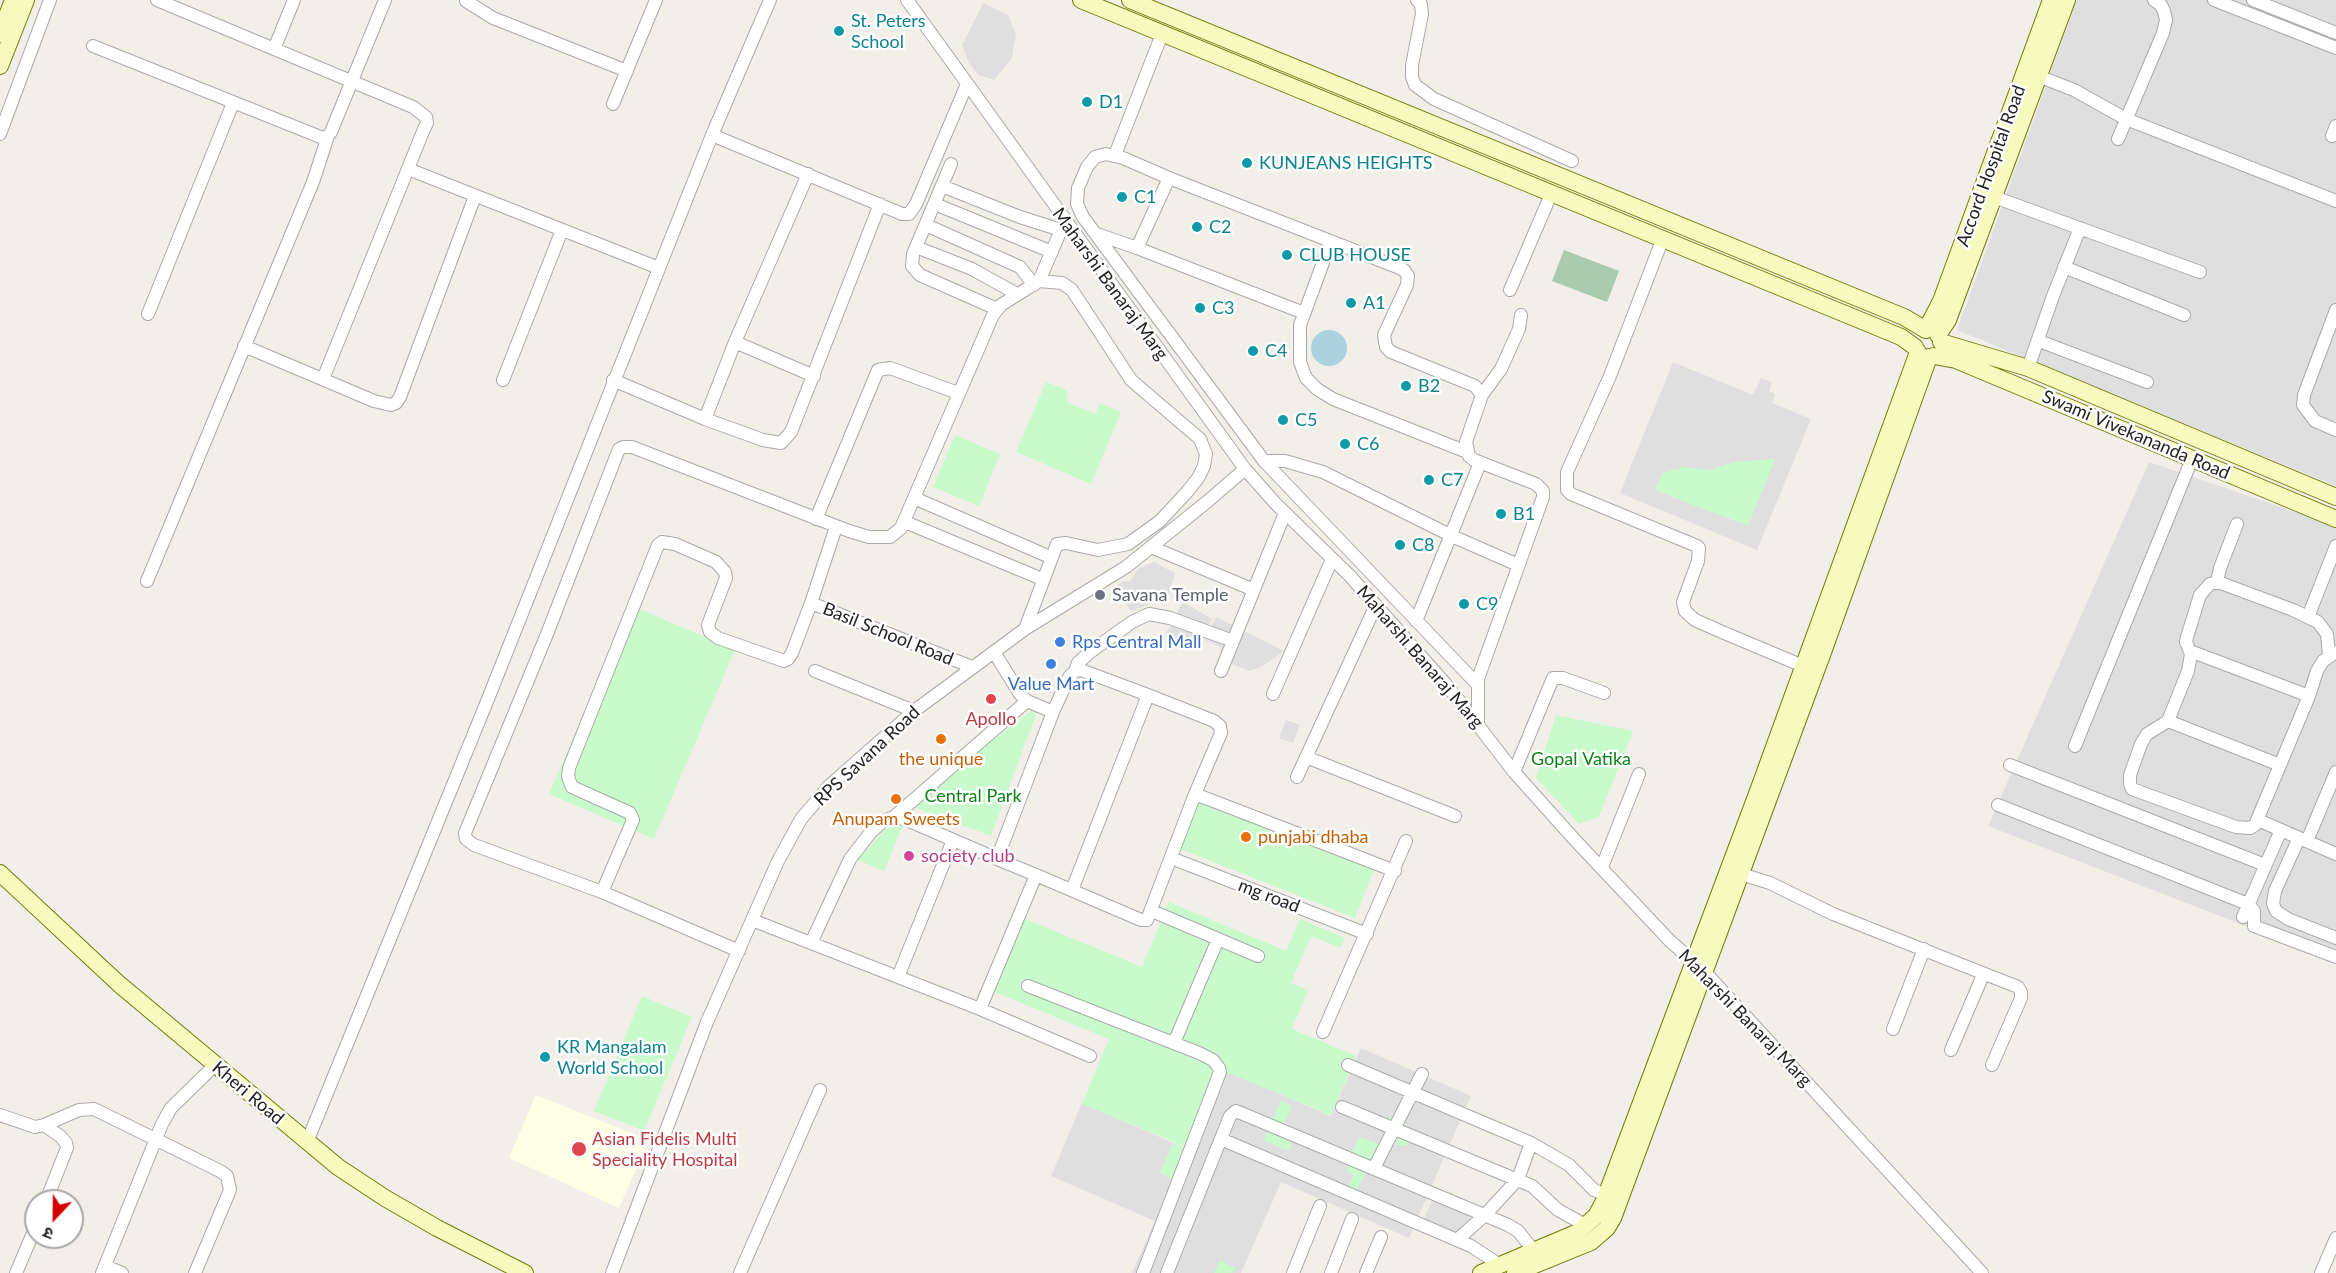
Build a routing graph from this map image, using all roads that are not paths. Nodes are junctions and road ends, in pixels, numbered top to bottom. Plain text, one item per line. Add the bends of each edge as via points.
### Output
1 (13, 0) edge
2 (26, 0) edge
3 (50, 0) edge
4 (157, 0) edge
5 (294, 0) edge
6 (385, 0) edge
7 (463, 0) edge
8 (656, 0) edge
9 (770, 0) edge
10 (907, 0) edge
11 (1081, 0) edge
12 (1130, 0) edge
13 (1417, 0) edge
14 (2051, 0) edge
15 (2067, 0) edge
16 (2154, 0) edge
17 (2214, 0) edge
18 (2253, 0) edge
19 (2336, 33) edge
20 (0, 34) edge
21 (1162, 34) junction
22 (93, 46) dead end
23 (2336, 48) edge
24 (274, 49) junction
25 (0, 66) edge
26 (627, 71) junction
27 (2038, 76) junction
28 (350, 82) junction
29 (967, 84) junction
30 (233, 103) junction
31 (613, 104) dead end
32 (2126, 119) junction
33 (0, 134) edge
34 (712, 135) junction
35 (328, 136) junction
36 (2118, 139) dead end
37 (1115, 155) junction
38 (1572, 161) dead end
39 (951, 164) dead end
40 (408, 169) junction
41 (808, 174) junction
42 (1169, 178) junction
43 (942, 186) junction
44 (1552, 192) junction
45 (475, 196) junction
46 (1994, 197) junction
47 (2336, 201) edge
48 (880, 204) junction
49 (935, 204) junction
50 (926, 225) junction
51 (2080, 228) junction
52 (562, 230) junction
53 (1097, 234) junction
54 (1663, 238) junction
55 (1331, 241) junction
56 (916, 247) junction
57 (1137, 248) junction
58 (1052, 252) junction
59 (2064, 267) junction
60 (659, 268) junction
61 (2200, 272) dead end
62 (1036, 283) junction
63 (1510, 290) dead end
64 (1017, 294) junction
65 (997, 309) junction
66 (2336, 310) edge
67 (1304, 313) junction
68 (148, 314) dead end
69 (1521, 315) dead end
70 (2184, 315) dead end
71 (2039, 341) junction
72 (735, 342) junction
73 (244, 346) junction
74 (1929, 346) junction
75 (2028, 368) junction
76 (814, 376) junction
77 (323, 379) junction
78 (503, 380) dead end
79 (613, 380) junction
80 (2147, 382) dead end
81 (958, 393) junction
82 (1482, 395) junction
83 (705, 419) junction
84 (2336, 430) edge
85 (1467, 452) junction
86 (2192, 459) junction
87 (1264, 460) junction
88 (1480, 463) junction
89 (1245, 469) junction
90 (2336, 496) edge
91 (914, 498) junction
92 (1285, 513) junction
93 (816, 519) junction
94 (2336, 519) edge
95 (904, 522) junction
96 (2237, 525) dead end
97 (836, 527) junction
98 (1452, 536) junction
99 (2336, 546) edge
100 (1151, 548) junction
101 (1050, 556) junction
102 (1332, 559) junction
103 (1518, 565) junction
104 (1042, 579) junction
105 (147, 581) dead end
106 (2217, 582) junction
107 (1254, 590) junction
108 (811, 603) junction
109 (1376, 605) junction
110 (2308, 617) junction
111 (1416, 621) junction
112 (1025, 629) junction
113 (1233, 641) junction
114 (2190, 651) junction
115 (994, 652) junction
116 (2332, 654) edge
117 (1803, 666) junction
118 (972, 667) junction
119 (815, 671) dead end
120 (1075, 671) junction
121 (1221, 671) dead end
122 (1477, 684) junction
123 (1604, 693) dead end
124 (1272, 694) dead end
125 (1148, 695) junction
126 (2309, 696) junction
127 (1027, 701) junction
128 (914, 711) junction
129 (1053, 712) junction
130 (2168, 721) junction
131 (1478, 723) junction
132 (2074, 746) dead end
133 (1306, 757) junction
134 (2010, 765) dead end
135 (2280, 765) junction
136 (1514, 771) junction
137 (2336, 772) edge
138 (1639, 774) dead end
139 (1297, 777) dead end
140 (1195, 794) junction
141 (1998, 806) dead end
142 (1455, 816) dead end
143 (894, 817) junction
144 (2258, 820) junction
145 (2281, 830) junction
146 (953, 840) junction
147 (2303, 840) junction
148 (1406, 841) dead end
149 (2336, 854) edge
150 (1171, 858) junction
151 (997, 859) junction
152 (2265, 865) junction
153 (1602, 867) junction
154 (1395, 871) junction
155 (0, 873) edge
156 (1741, 874) junction
157 (1036, 875) junction
158 (1072, 890) junction
159 (602, 892) junction
160 (2248, 904) junction
161 (1152, 911) junction
162 (2242, 917) dead end
163 (752, 920) junction
164 (1367, 934) junction
165 (2336, 938) edge
166 (1218, 939) junction
167 (811, 943) junction
168 (1924, 949) junction
169 (739, 951) junction
170 (1258, 956) dead end
171 (2336, 957) edge
172 (1700, 967) junction
173 (1983, 975) junction
174 (898, 977) junction
175 (1028, 986) dead end
176 (980, 1009) junction
177 (1893, 1029) dead end
178 (1323, 1032) dead end
179 (1174, 1043) junction
180 (1950, 1050) dead end
181 (1090, 1056) dead end
182 (215, 1065) junction
183 (1348, 1065) dead end
184 (1992, 1065) dead end
185 (1422, 1074) dead end
186 (820, 1090) dead end
187 (1414, 1093) junction
188 (1342, 1107) dead end
189 (0, 1115) edge
190 (44, 1125) junction
191 (1395, 1128) junction
192 (156, 1139) junction
193 (1221, 1139) junction
194 (307, 1142) junction
195 (1531, 1143) junction
196 (1374, 1168) junction
197 (1518, 1179) junction
198 (51, 1189) edge
199 (1606, 1196) junction
200 (1320, 1206) dead end
201 (1485, 1215) junction
202 (1352, 1219) dead end
203 (1587, 1226) junction
204 (1381, 1237) dead end
205 (2336, 1238) edge
206 (1457, 1240) junction
207 (26, 1249) edge
208 (1534, 1251) junction
209 (2336, 1257) edge
210 (103, 1269) edge
211 (507, 1269) edge
212 (1507, 1269) edge
213 (16, 1273) edge
214 (122, 1273) edge
215 (195, 1273) edge
216 (525, 1273) edge
217 (612, 1273) edge
218 (740, 1273) edge
219 (1143, 1273) edge
220 (1167, 1273) edge
221 (1293, 1273) edge
222 (1331, 1273) edge
223 (1366, 1273) edge
224 (1481, 1273) edge
225 (1982, 1273) edge
226 (2321, 1273) edge
227 (2330, 1273) edge

1 - 20 street
2 - 25 street
3 - 33 street
4 - 24 street
5 - 24 street
6 - 28 street
7 - 26 street via 493,18
8 - 26 street
9 - 34 street
10 - 29 street, Maharshi Banaraj Marg
11 - 21 street
12 - 74 street via 1904,317
13 - 38 street via 1422,14 1412,65 1415,85 1434,99
14 - 74 street, Accord Hospital Road via 1941,302
15 - 27 street
16 - 32 street via 2164,11 2163,33
17 - 23 street
18 - 19 street
21 - 37 street
21 - 44 street
22 - 30 street
24 - 28 street
26 - 31 street
27 - 32 street via 2074,90
27 - 46 street
28 - 35 street
28 - 40 street via 413,107 426,117
29 - 48 street via 913,210 902,214
29 - 89 street, Maharshi Banaraj Marg
30 - 35 street via 318,137
30 - 68 street
32 - 36 street
32 - 47 street
34 - 41 street
34 - 60 street
35 - 73 street via 313,182
37 - 42 street
37 - 53 street via 1095,158 1078,188 1079,209
39 - 43 street
40 - 45 street
40 - 77 street
41 - 48 street
41 - 72 street
42 - 55 street
42 - 57 street
43 - 49 street
43 - 58 street via 1061,230
44 - 54 street
44 - 63 street
45 - 52 street
45 - 77 street via 396,403 374,401
46 - 51 street
46 - 74 street via 1948,320
48 - 76 street
49 - 50 street
49 - 58 street
50 - 56 street
50 - 62 street via 1020,267
51 - 59 street
51 - 61 street
52 - 60 street
52 - 78 street
53 - 57 street
53 - 87 street
54 - 74 street
54 - 117 street via 1610,376 1567,472 1567,489 1570,494 1697,546 1698,561 1683,602 1685,611 1695,620
55 - 67 street
55 - 82 street via 1404,270 1408,276 1384,335 1386,347 1469,382
56 - 64 street via 981,273
56 - 65 street via 912,266 920,275
57 - 67 street
58 - 62 street
59 - 70 street
59 - 71 street
60 - 79 street
62 - 64 street
62 - 101 street via 1062,283 1072,290 1131,380 1200,439 1206,454 1198,478 1187,492 1160,521 1128,544 1098,550 1060,543
64 - 65 street
65 - 81 street
66 - 84 street via 2303,405 2315,421
67 - 85 street via 1300,362 1306,378 1317,389 1333,399
69 - 82 street via 1519,330 1502,369
71 - 75 street
71 - 80 street
72 - 76 street
72 - 83 street
73 - 77 street
73 - 105 street
74 - 75 street
74 - 86 street, Swami Vivekananda Road
74 - 117 street
74 - 156 street
75 - 90 street
76 - 83 street via 790,432 781,443
79 - 83 street
79 - 194 street
81 - 91 street
81 - 93 street via 890,368 878,370
82 - 85 street via 1466,442
85 - 88 street
86 - 94 street, Swami Vivekananda Road
86 - 132 street
87 - 98 street via 1284,461 1323,472
87 - 111 street
88 - 98 street
88 - 103 street via 1536,484 1543,491
89 - 92 street, Maharshi Banaraj Marg
89 - 100 street, RPS Savana Road
91 - 95 street
91 - 101 street
92 - 102 street, Maharshi Banaraj Marg
92 - 107 street
93 - 97 street
93 - 159 street via 632,447 620,449 465,833 474,845
95 - 97 street via 890,537 869,537
95 - 104 street
96 - 106 street
97 - 108 street, Basil School Road
98 - 103 street
98 - 111 street
99 - 110 street
100 - 107 street
100 - 112 street, RPS Savana Road
101 - 104 street
102 - 109 street, Maharshi Banaraj Marg
102 - 124 street
103 - 122 street
104 - 112 street
106 - 110 street
106 - 114 street via 2200,595 2186,642
107 - 113 street
108 - 118 street, Basil School Road
108 - 159 street via 792,653 784,661 718,638 708,625 725,572 716,562 675,544 658,545 569,768 572,787 630,813 633,820
109 - 131 street, Maharshi Banaraj Marg
109 - 133 street
110 - 116 street via 2324,627
111 - 122 street
112 - 115 street, RPS Savana Road
113 - 120 street via 1149,614 1090,652 1077,663
113 - 121 street
114 - 126 street
114 - 130 street via 2188,671
115 - 118 street, RPS Savana Road
115 - 127 street
116 - 126 street via 2317,671
117 - 172 street
118 - 128 street, RPS Savana Road
119 - 128 street
120 - 125 street
120 - 129 street
122 - 131 street
123 - 136 street via 1553,678
125 - 140 street via 1220,726 1221,733
125 - 158 street
126 - 135 street
127 - 129 street
127 - 143 street
128 - 163 street, RPS Savana Road via 829,786 801,819
129 - 151 street
130 - 135 street
130 - 144 street via 2147,734 2130,775 2132,789 2236,827 2250,828
131 - 136 street, Maharshi Banaraj Marg
133 - 139 street
133 - 142 street
134 - 152 street
135 - 144 street
136 - 153 street, Maharshi Banaraj Marg
137 - 147 street
138 - 153 street
140 - 150 street
140 - 154 street
141 - 160 street
143 - 146 street
143 - 167 street via 870,832 850,859
144 - 145 street
145 - 147 street
145 - 152 street
146 - 151 street
146 - 174 street
147 - 149 street
147 - 165 street via 2275,891 2273,904 2288,919
148 - 154 street
150 - 161 street
150 - 164 street, mg road
151 - 157 street
152 - 160 street
153 - 172 street, Maharshi Banaraj Marg
154 - 164 street
155 - 182 street, Kheri Road via 119,984
156 - 168 street
156 - 172 street
157 - 158 street
157 - 176 street
158 - 161 street via 1141,920 1149,918
159 - 169 street
160 - 162 street
160 - 171 street via 2254,910 2254,926
161 - 166 street
163 - 167 street
163 - 169 street, RPS Savana Road
164 - 178 street
166 - 170 street
166 - 179 street
167 - 174 street
168 - 173 street
168 - 177 street
169 - 217 street, RPS Savana Road via 707,1022
172 - 199 street
172 - 212 street via 1607,1228 1591,1242
172 - 225 street, Maharshi Banaraj Marg
173 - 180 street
173 - 184 street via 2013,984 2021,992
174 - 176 street
175 - 179 street
176 - 181 street
179 - 219 street via 1213,1060 1220,1072
182 - 192 street via 171,1108
182 - 194 street, Kheri Road
183 - 187 street
185 - 187 street
186 - 218 street
187 - 191 street
187 - 195 street
188 - 191 street
189 - 190 street via 35,1127
190 - 192 street via 86,1108 105,1113
190 - 198 street via 60,1136 67,1148
191 - 196 street
191 - 197 street
192 - 210 street
192 - 215 street via 227,1176 230,1190
193 - 196 street via 1230,1116 1240,1111
193 - 206 street
193 - 220 street
194 - 211 street, Kheri Road via 385,1198
195 - 197 street
195 - 199 street via 1569,1165 1590,1187
196 - 201 street
197 - 201 street
197 - 203 street via 1532,1186 1558,1210
199 - 203 street
200 - 221 street
201 - 206 street
201 - 208 street via 1518,1231
202 - 222 street
203 - 208 street
204 - 223 street
205 - 226 street
206 - 212 street
207 - 213 street
208 - 212 street
209 - 227 street
210 - 214 street
211 - 216 street, Kheri Road
212 - 224 street

